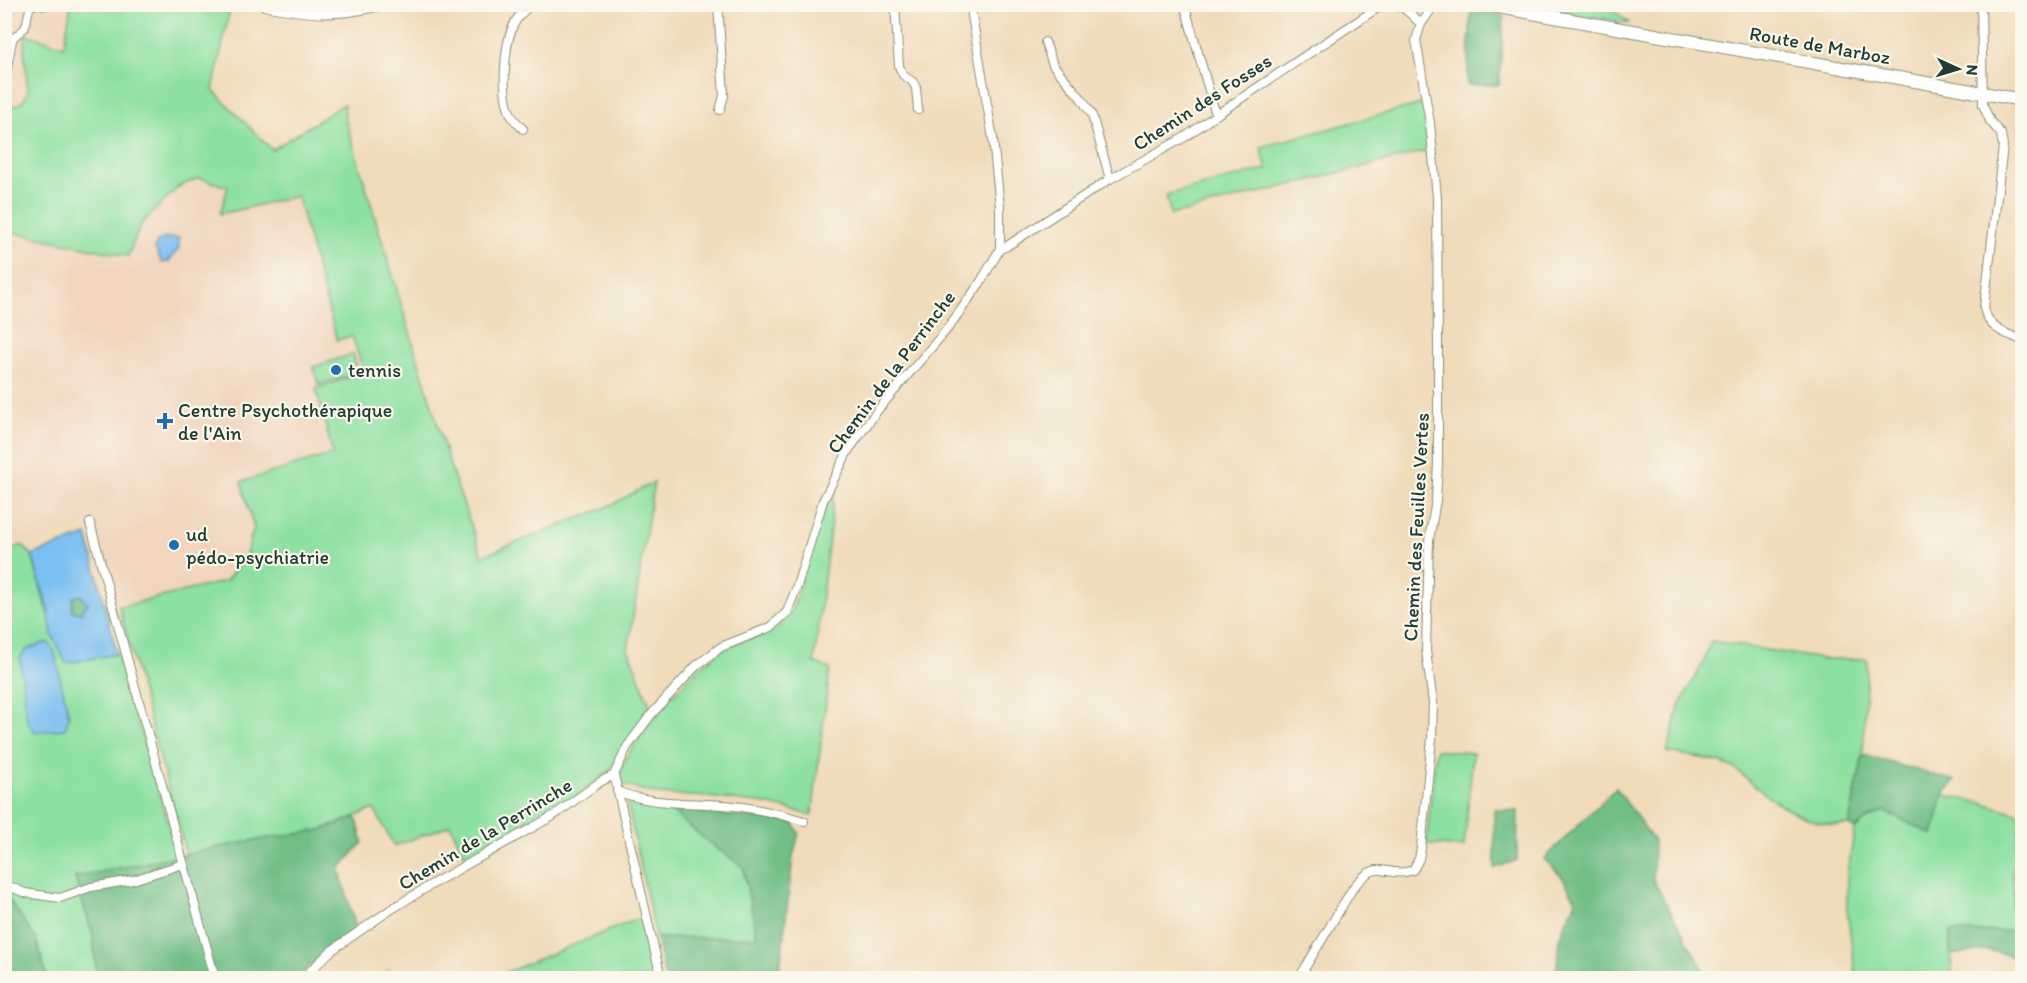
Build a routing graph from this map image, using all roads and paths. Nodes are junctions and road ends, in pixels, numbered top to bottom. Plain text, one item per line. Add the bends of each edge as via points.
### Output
1 (6, 4) edge
2 (265, 4) edge
3 (381, 4) edge
4 (532, 4) edge
5 (718, 4) edge
6 (895, 4) edge
7 (970, 4) edge
8 (1435, 4) edge
9 (1481, 4) edge
10 (1492, 4) edge
11 (1981, 4) edge
12 (41, 5) edge
13 (1193, 6) edge
14 (1427, 9) edge
15 (1505, 9) junction
16 (5, 13) edge
17 (1421, 24) junction
18 (1045, 42) dead end
19 (4, 86) edge
20 (1982, 93) junction
21 (2022, 100) edge
22 (720, 110) dead end
23 (918, 110) dead end
24 (1216, 115) junction
25 (523, 129) dead end
26 (1110, 179) junction
27 (1000, 249) junction
28 (2022, 340) edge
29 (90, 523) dead end
30 (614, 775) junction
31 (618, 791) junction
32 (804, 821) dead end
33 (2022, 834) edge
34 (183, 864) junction
35 (4, 884) edge
36 (2022, 924) edge
37 (215, 978) edge
38 (303, 978) edge
39 (661, 978) edge
40 (1299, 978) edge

1 - 16 street
2 - 3 main road via 327,13
4 - 25 street via 514,25 505,59 508,104
5 - 22 street via 724,96
6 - 23 street via 898,66 916,88
7 - 27 street via 990,111 1000,207
8 - 14 street
9 - 15 main road, Route de Marboz
10 - 15 main road, Route de Marboz
11 - 20 street
12 - 19 street via 30,7 25,28 13,38
13 - 24 street via 1185,8
14 - 17 street, Chemin des Feuilles Vertes
15 - 20 main road, Route de Marboz
17 - 24 street, Chemin des Fosses via 1401,7 1379,7
17 - 40 street, Chemin des Feuilles Vertes via 1416,47 1430,123 1437,198 1438,345 1438,464 1429,541 1426,639 1433,703 1432,738 1421,848 1413,870 1374,870 1360,879
18 - 26 street via 1053,65 1092,115
20 - 21 main road, Route de Marboz
20 - 28 street via 1986,113 2001,134 2003,146 1985,314 1993,326
24 - 26 street, Chemin des Fosses
26 - 27 street, Chemin des Fosses
27 - 30 street, Chemin de la Perrinche via 948,328 848,451 823,501 796,589 782,618 762,631 721,647 696,666 650,716 627,747
29 - 34 street
30 - 31 street
30 - 38 street, Chemin de la Perrinche via 553,816 390,910 332,951
31 - 32 street via 649,800 760,809
31 - 39 street
33 - 36 street via 2018,870
34 - 35 street via 60,898 25,893
34 - 37 street

